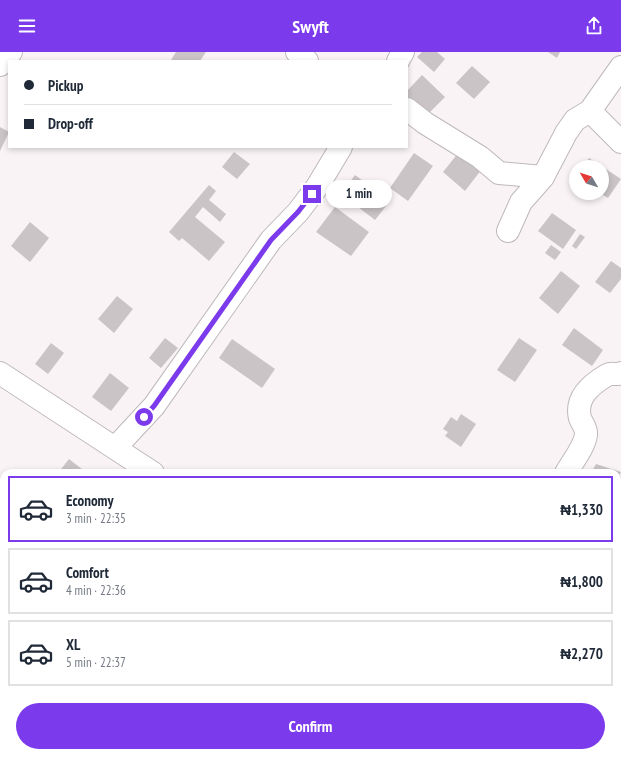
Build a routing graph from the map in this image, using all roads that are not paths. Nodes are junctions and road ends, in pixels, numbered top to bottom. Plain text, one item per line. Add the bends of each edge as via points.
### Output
1 (11, 52) edge
2 (297, 52) edge
3 (306, 60) edge
4 (0, 65) edge
5 (621, 67) edge
6 (408, 110) edge
7 (590, 111) junction
8 (621, 142) edge
9 (340, 148) edge
10 (543, 177) junction
11 (508, 231) dead end
12 (0, 373) edge
13 (621, 373) edge
14 (115, 448) junction
15 (147, 469) edge
16 (568, 469) edge

1 - 4 street
2 - 3 street
5 - 7 street
6 - 10 street via 480,157 499,173
7 - 8 street
7 - 10 street via 575,120 570,127
9 - 14 street via 317,188 271,240 154,406
10 - 11 street via 521,202
12 - 14 street
13 - 16 street via 609,374 596,382 579,401 586,436
14 - 15 street

